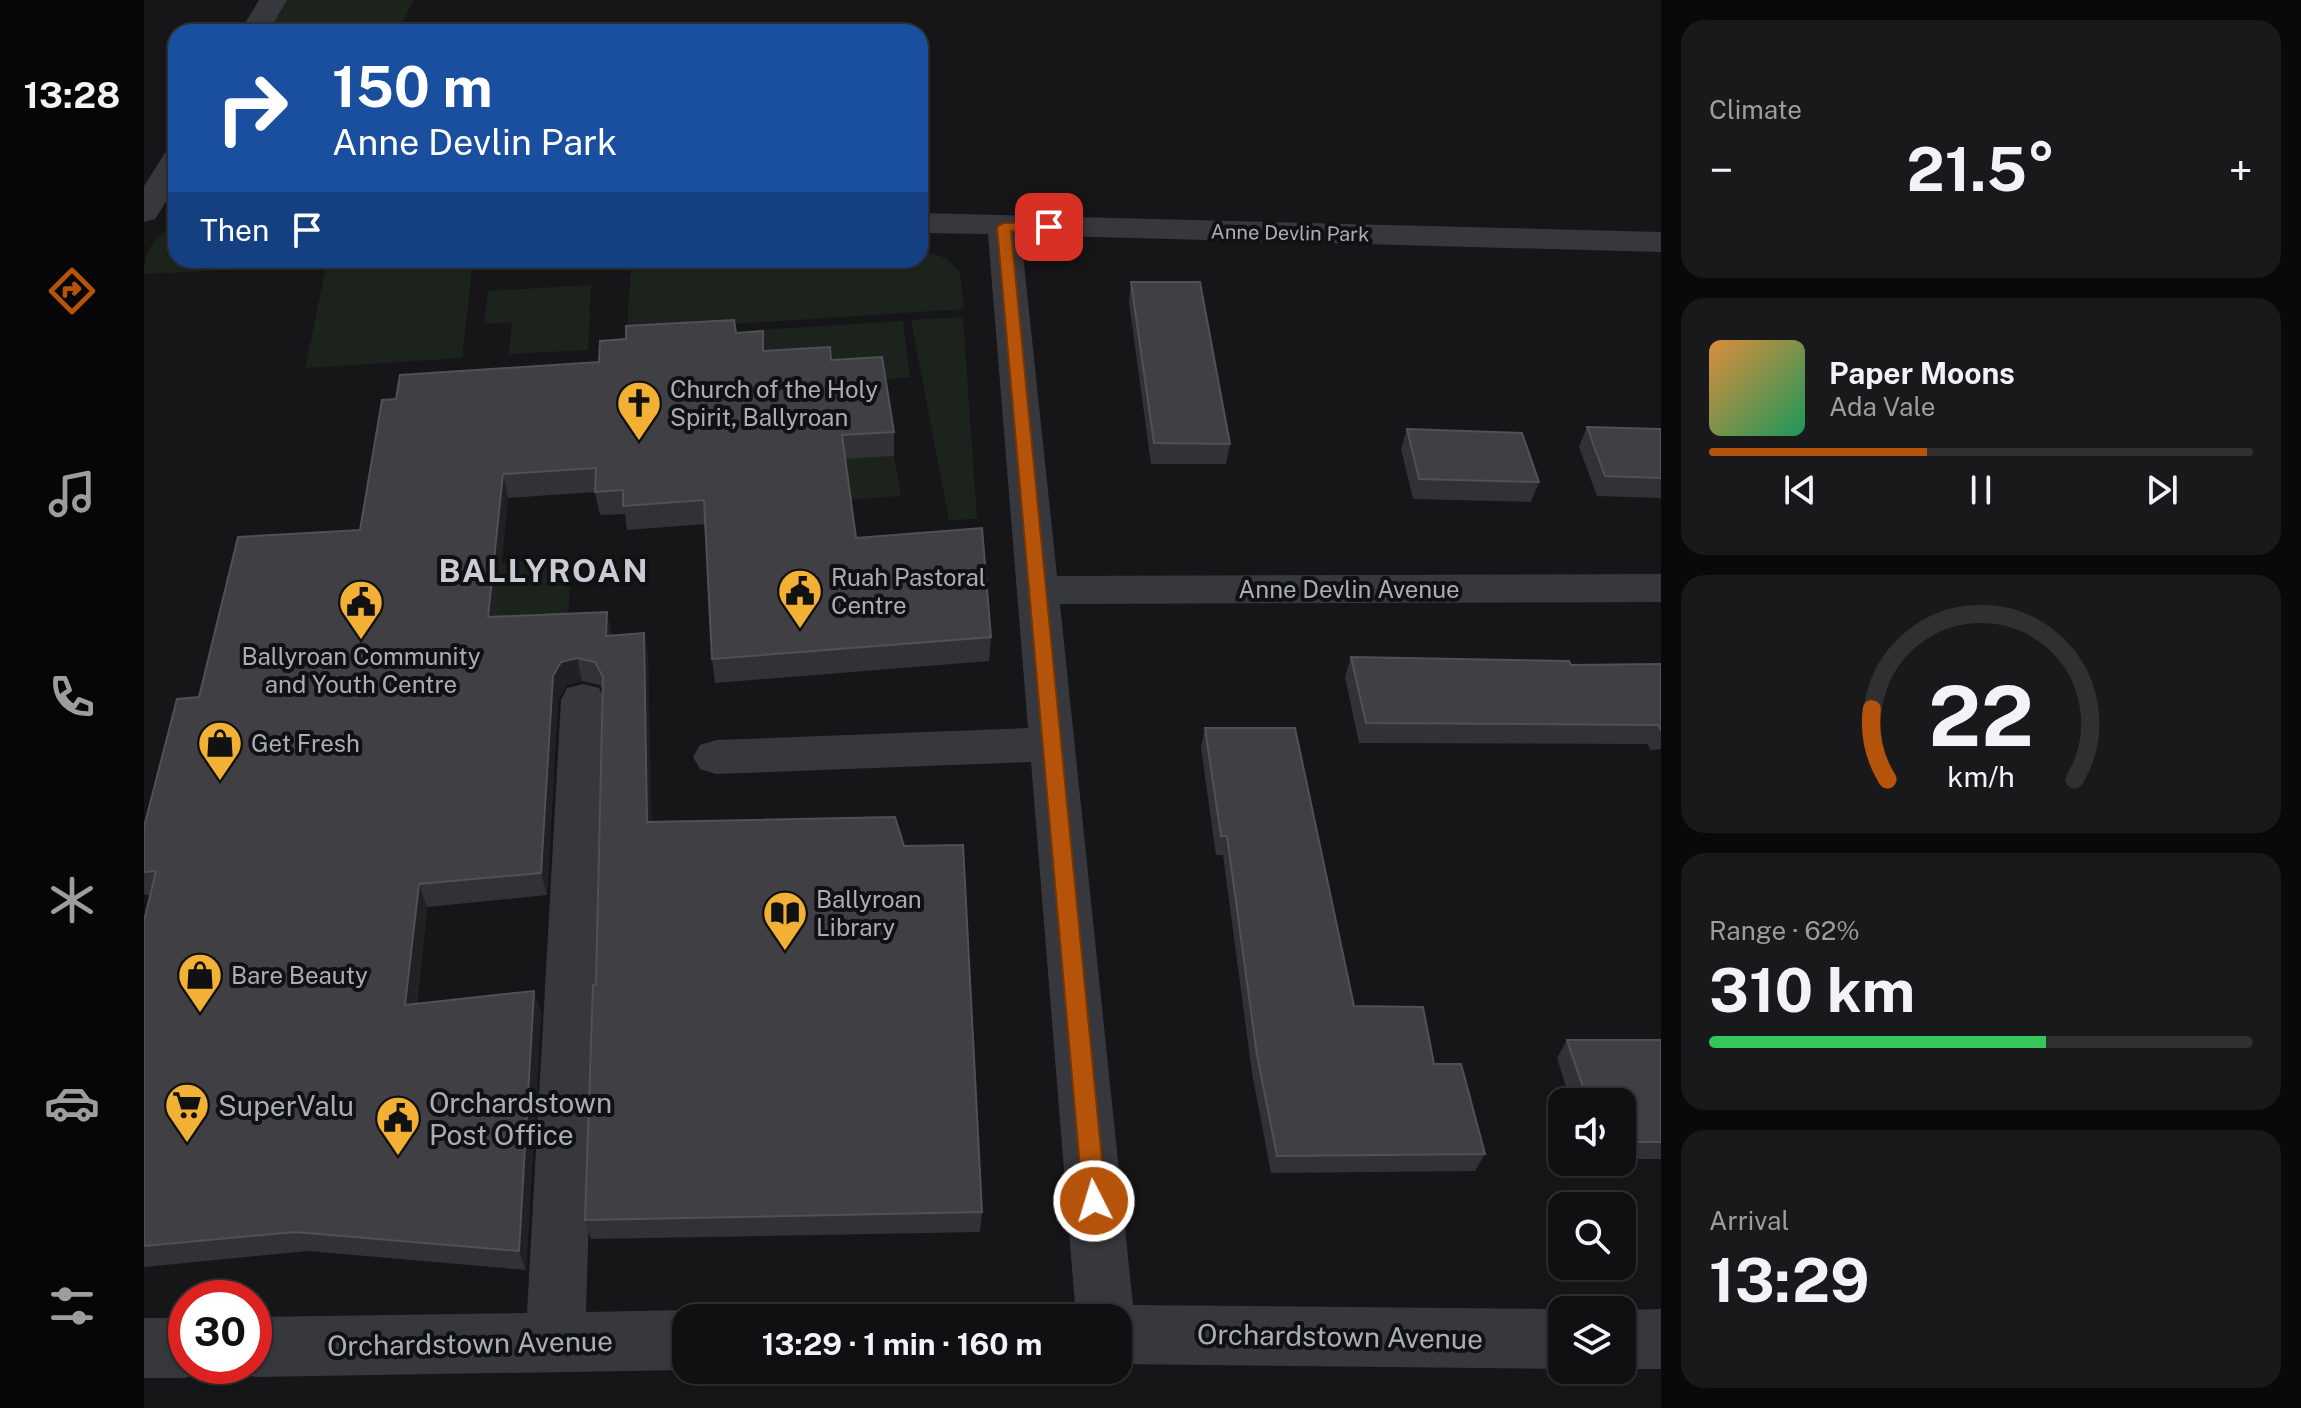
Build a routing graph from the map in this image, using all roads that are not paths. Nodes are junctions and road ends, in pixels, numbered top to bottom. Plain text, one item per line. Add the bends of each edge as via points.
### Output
1 (273, 0) edge
2 (259, 24) edge
3 (168, 179) edge
4 (157, 205) edge
5 (928, 223) edge
6 (1004, 227) junction
7 (1661, 242) edge
8 (1661, 588) edge
9 (1038, 590) junction
10 (583, 700) dead end
11 (1052, 744) junction
12 (716, 757) dead end
13 (1104, 1304) edge
14 (1132, 1334) edge
15 (1548, 1339) edge
16 (1636, 1339) edge
17 (1661, 1339) edge
18 (672, 1340) edge
19 (555, 1342) junction
20 (272, 1347) edge
21 (144, 1348) edge
22 (168, 1348) edge

1 - 2 street
3 - 4 street
5 - 6 street, Anne Devlin Park
6 - 7 street, Anne Devlin Park
6 - 9 street
8 - 9 street, Anne Devlin Avenue
9 - 11 street
10 - 19 street
11 - 12 street
11 - 13 street
14 - 15 street, Orchardstown Avenue
16 - 17 street
18 - 19 street, Orchardstown Avenue
19 - 20 street, Orchardstown Avenue
21 - 22 street

